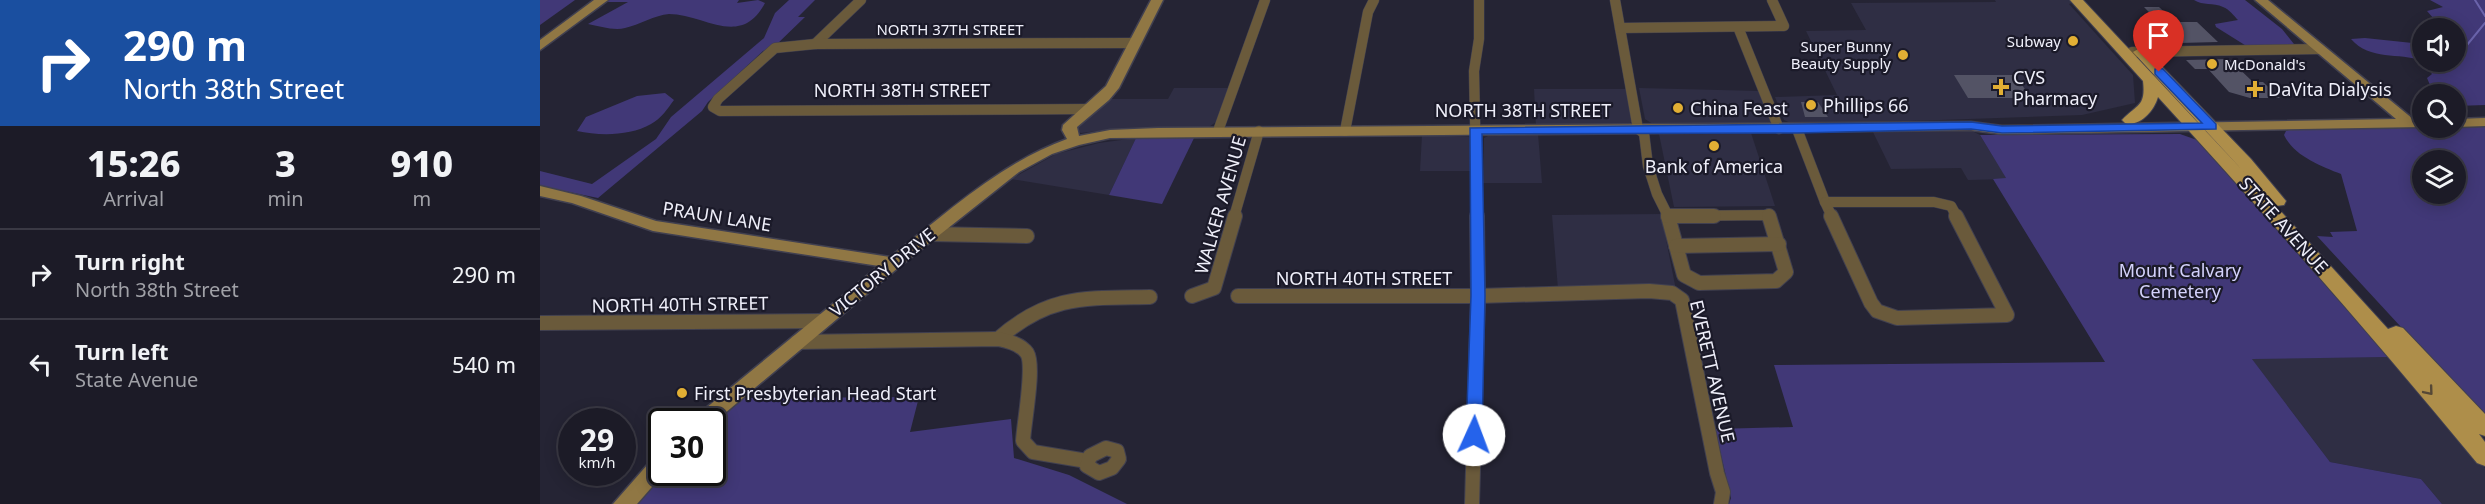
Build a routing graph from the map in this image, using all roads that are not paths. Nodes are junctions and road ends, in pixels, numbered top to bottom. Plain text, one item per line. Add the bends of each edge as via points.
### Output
1 (586, 0) edge
2 (602, 0) edge
3 (861, 0) edge
4 (1157, 0) edge
5 (1265, 0) edge
6 (1374, 0) edge
7 (1479, 0) edge
8 (1615, 0) edge
9 (1772, 0) edge
10 (2076, 0) edge
11 (2091, 0) edge
12 (2261, 0) edge
13 (1738, 27) junction
14 (1620, 28) junction
15 (540, 34) edge
16 (1135, 43) junction
17 (815, 44) junction
18 (540, 46) edge
19 (2320, 49) junction
20 (2124, 52) junction
21 (2140, 52) junction
22 (2150, 80) junction
23 (715, 109) joint
24 (1090, 109) junction
25 (2485, 112) edge
26 (2466, 113) edge
27 (2130, 120) junction
28 (2410, 120) edge
29 (2485, 122) edge
30 (2199, 123) junction
31 (2466, 123) edge
32 (1971, 126) junction
33 (1638, 129) junction
34 (1779, 129) junction
35 (1797, 129) junction
36 (1475, 130) junction
37 (1218, 131) junction
38 (1259, 131) junction
39 (1345, 131) junction
40 (1075, 141) junction
41 (540, 191) edge
42 (1825, 202) junction
43 (1668, 216) junction
44 (930, 234) junction
45 (1027, 236) dead end
46 (1779, 244) junction
47 (1676, 246) junction
48 (893, 263) junction
49 (1635, 291) joint
50 (1192, 296) dead end
51 (1238, 296) dead end
52 (1478, 296) junction
53 (1150, 297) dead end
54 (821, 321) junction
55 (540, 323) edge
56 (998, 339) junction
57 (797, 342) junction
58 (719, 408) edge
59 (2485, 428) edge
60 (2485, 457) edge
61 (1087, 461) dead end
62 (648, 477) edge
63 (1723, 501) edge
64 (624, 504) edge
65 (1472, 504) edge

1 - 15 main road
2 - 18 main road
3 - 17 street
4 - 16 main road
5 - 37 street, WALKER AVENUE
6 - 39 street via 1368,12
7 - 36 street
8 - 14 street, EVERETT AVENUE
9 - 13 street via 1784,26
10 - 20 main road, STATE AVENUE
11 - 21 main road, STATE AVENUE
12 - 19 main road
13 - 14 street
13 - 34 street
14 - 33 street, EVERETT AVENUE
16 - 17 street, NORTH 37TH STREET
16 - 24 main road via 1112,88
17 - 23 street, NORTH 37TH STREET via 783,46 767,54 718,99
19 - 21 street
19 - 28 main road
20 - 21 street
20 - 22 main road, STATE AVENUE
21 - 30 main road, STATE AVENUE
22 - 27 main road via 2150,104
22 - 30 main road, STATE AVENUE
23 - 24 street, NORTH 38TH STREET
24 - 40 main road via 1070,125
25 - 26 main road
27 - 30 main road, NORTH 38TH STREET
27 - 32 main road, NORTH 38TH STREET via 2000,121
28 - 30 main road, NORTH 38TH STREET
29 - 31 main road
30 - 32 main road, NORTH 38TH STREET via 2002,130
30 - 59 main road, STATE AVENUE
30 -> 60 main road, STATE AVENUE
32 - 35 main road, NORTH 38TH STREET
33 - 34 main road, NORTH 38TH STREET
33 - 36 main road, NORTH 38TH STREET
33 - 43 street, EVERETT AVENUE via 1644,133 1648,166
34 - 35 main road, NORTH 38TH STREET
35 - 42 street
36 - 39 main road, NORTH 38TH STREET
36 - 52 street
37 - 38 main road, NORTH 38TH STREET
37 - 40 main road, NORTH 38TH STREET via 1132,132
38 - 39 main road, NORTH 38TH STREET
38 - 50 street, WALKER AVENUE via 1214,288
40 - 44 main road, VICTORY DRIVE via 1014,169
41 - 48 main road, PRAUN LANE via 661,228
42 - 42 street via 1934,201 1951,206 2007,315 1897,318 1877,311
43 - 46 street, EVERETT AVENUE via 1765,214 1771,219
43 - 47 street, EVERETT AVENUE
44 - 45 street
44 - 48 main road, VICTORY DRIVE
46 - 47 street
46 - 47 street, EVERETT AVENUE via 1786,272 1776,281 1766,282 1694,282 1684,275
48 - 54 main road, VICTORY DRIVE
49 - 52 street, NORTH 40TH STREET
49 - 63 street, EVERETT AVENUE via 1672,293 1682,300
51 - 52 street, NORTH 40TH STREET
52 - 65 street
53 - 56 street via 1054,302 1016,321
54 - 55 street, NORTH 40TH STREET
54 - 57 main road, VICTORY DRIVE
56 - 57 street
56 - 61 street via 1026,351 1031,364 1023,441 1033,452
57 - 58 main road, VICTORY DRIVE
62 - 64 main road

